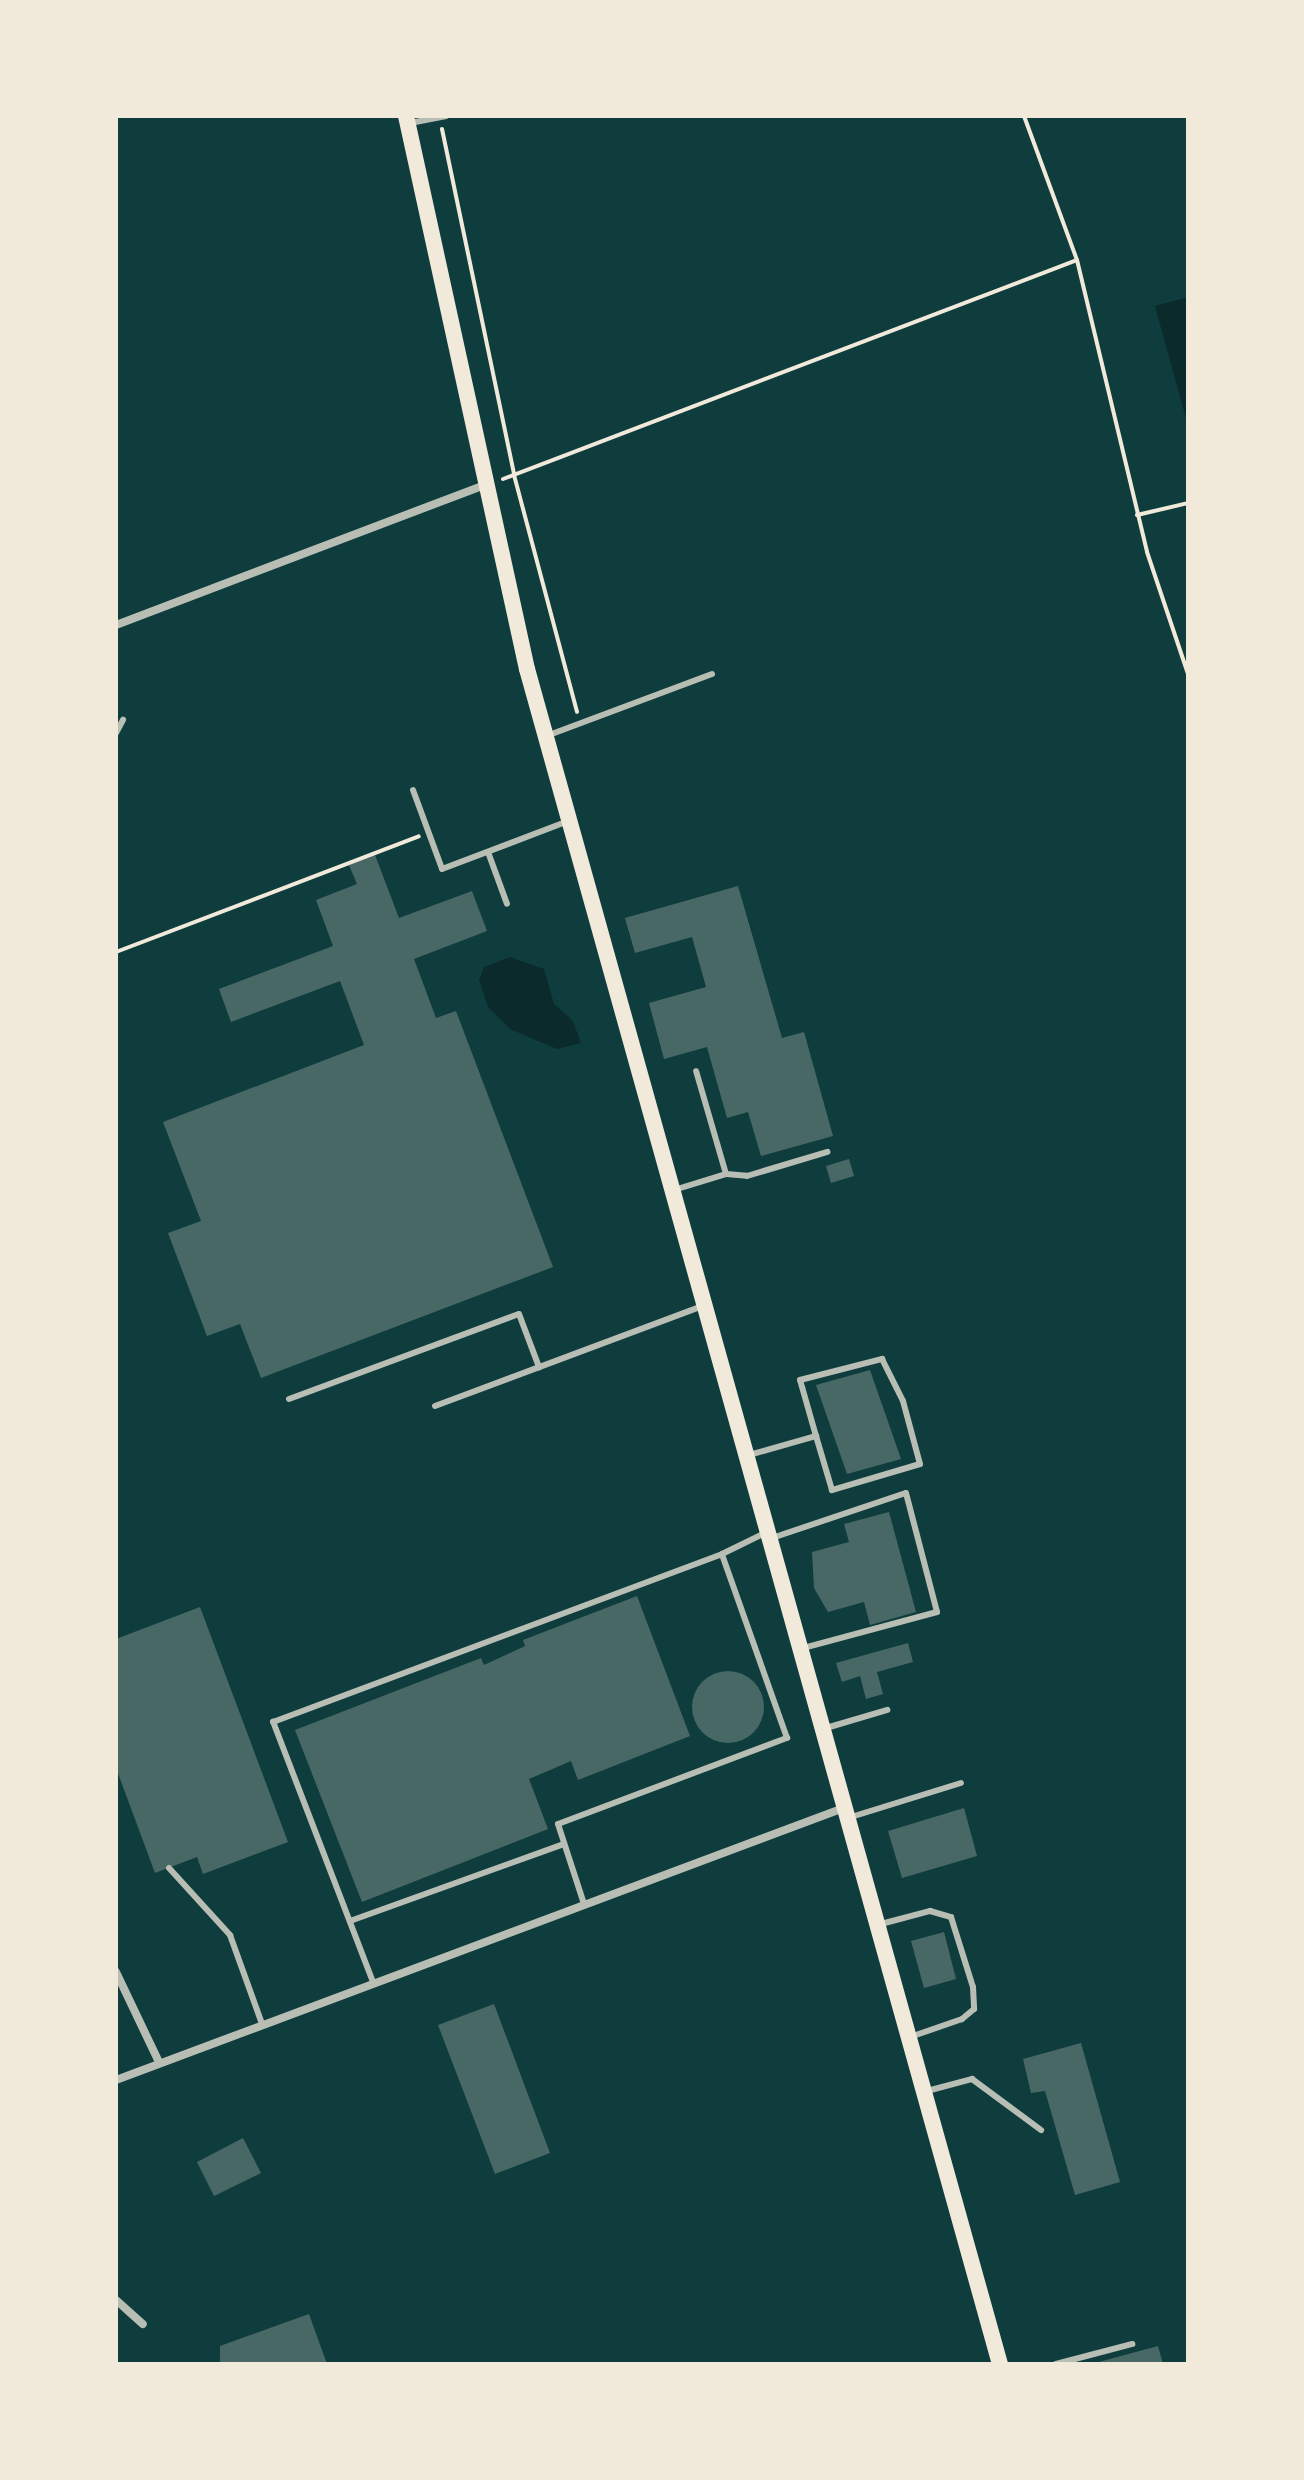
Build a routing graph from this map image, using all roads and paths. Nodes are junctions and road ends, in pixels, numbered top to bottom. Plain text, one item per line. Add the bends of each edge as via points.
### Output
1 (1024, 116) edge
2 (442, 117) edge
3 (406, 120) edge
4 (1077, 260) junction
5 (514, 475) junction
6 (481, 486) junction
7 (1188, 503) edge
8 (1137, 515) junction
9 (116, 625) edge
10 (712, 674) dead end
11 (1188, 674) edge
12 (123, 720) dead end
13 (580, 722) junction
14 (116, 733) edge
15 (546, 736) junction
16 (413, 790) dead end
17 (569, 821) junction
18 (429, 832) junction
19 (488, 852) junction
20 (507, 904) dead end
21 (116, 952) edge
22 (696, 1071) dead end
23 (827, 1152) dead end
24 (726, 1174) junction
25 (674, 1190) junction
26 (706, 1305) junction
27 (539, 1367) junction
28 (289, 1399) dead end
29 (435, 1406) dead end
30 (816, 1436) junction
31 (749, 1455) junction
32 (771, 1534) junction
33 (722, 1554) junction
34 (804, 1648) junction
35 (887, 1710) dead end
36 (826, 1728) junction
37 (961, 1783) dead end
38 (850, 1811) junction
39 (564, 1844) junction
40 (169, 1868) dead end
41 (584, 1904) junction
42 (350, 1921) junction
43 (881, 1924) junction
44 (116, 1972) edge
45 (373, 1982) junction
46 (262, 2024) junction
47 (913, 2036) junction
48 (159, 2062) junction
49 (116, 2080) edge
50 (927, 2091) junction
51 (1041, 2130) dead end
52 (116, 2300) edge
53 (143, 2324) dead end
54 (1132, 2344) dead end
55 (1000, 2364) edge
56 (1056, 2364) edge

1 - 4 path
2 - 3 lane
2 - 5 path
3 - 6 main road
4 - 5 path
4 - 8 path
5 - 6 path
5 - 13 path
6 - 9 street
6 - 15 main road
7 - 8 path
8 - 11 path
10 - 13 lane
12 - 14 lane
13 - 15 lane
15 - 17 main road
16 - 18 lane
17 - 19 lane
17 - 25 main road
18 - 19 lane via 442,869
18 - 21 path
19 - 20 lane
22 - 24 lane
23 - 24 lane via 747,1176
24 - 25 lane
25 - 26 main road
26 - 27 lane
26 - 31 main road
27 - 28 lane via 519,1314
27 - 29 lane
30 - 30 lane via 800,1380 882,1359 903,1401 920,1464 832,1490
30 - 31 lane
31 - 32 main road
32 - 33 lane
32 - 34 main road
32 - 34 lane via 906,1493 937,1612
33 - 39 lane via 787,1738 558,1824
33 - 42 lane via 273,1722
34 - 36 main road
35 - 36 lane
36 - 38 main road
37 - 38 lane
38 - 41 street
38 - 43 main road
39 - 41 lane
39 - 42 lane
40 - 46 lane via 230,1935
41 - 45 street
42 - 45 lane
43 - 47 main road
43 - 47 lane via 930,1911 951,1917 973,1987 974,2009 962,2019
44 - 48 street
45 - 46 street
46 - 48 street
47 - 50 main road
48 - 49 street
50 - 51 lane via 972,2079
50 - 55 main road
52 - 53 street
54 - 56 lane

